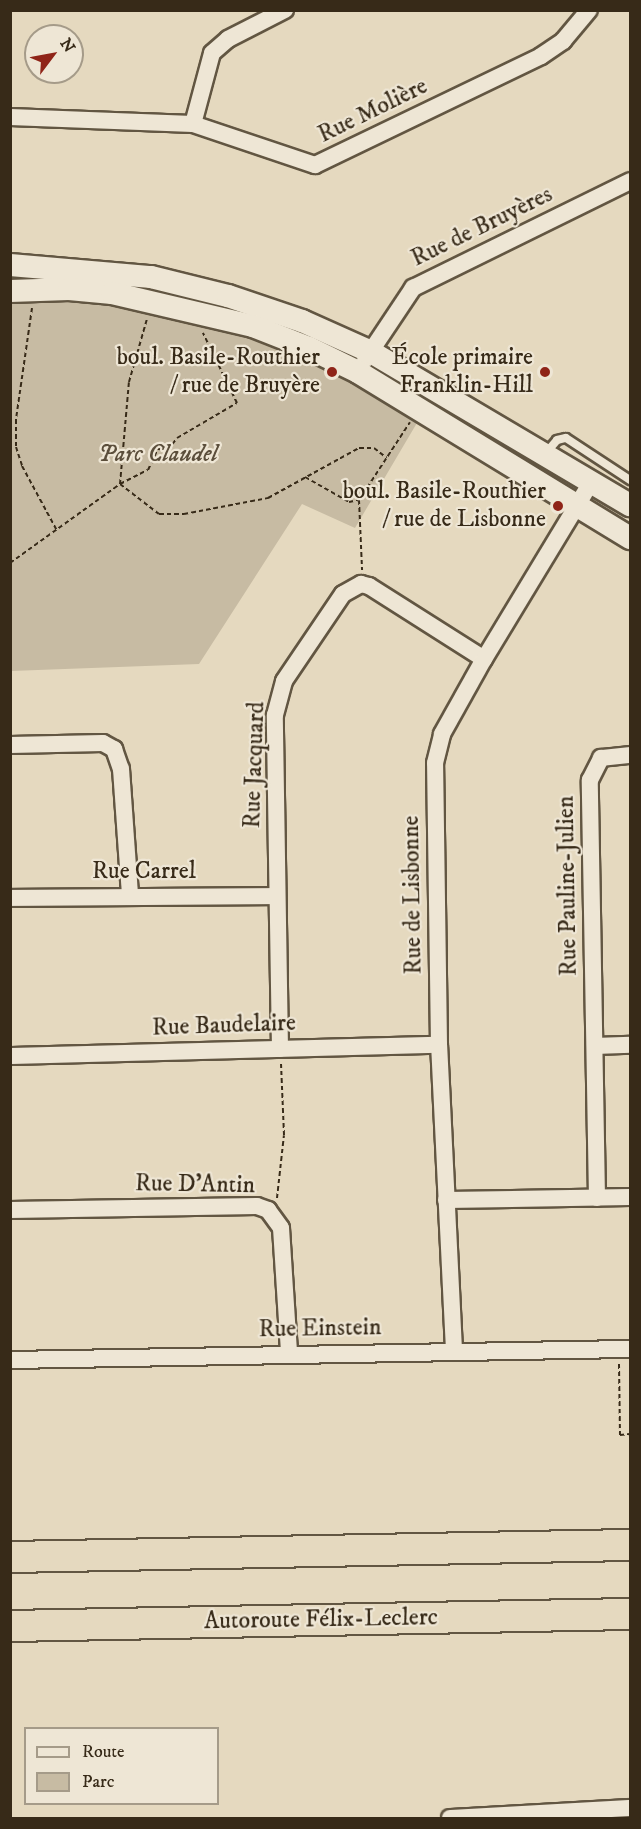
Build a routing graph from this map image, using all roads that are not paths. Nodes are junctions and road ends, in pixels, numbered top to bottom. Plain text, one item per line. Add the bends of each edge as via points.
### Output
1 (285, 10) edge
2 (589, 10) edge
3 (10, 117) edge
4 (193, 124) junction
5 (630, 181) edge
6 (10, 265) edge
7 (10, 291) edge
8 (370, 352) junction
9 (358, 372) junction
10 (545, 453) junction
11 (630, 480) edge
12 (592, 481) junction
13 (630, 505) edge
14 (579, 506) junction
15 (630, 538) edge
16 (484, 659) junction
17 (10, 745) edge
18 (630, 755) edge
19 (130, 896) junction
20 (277, 896) junction
21 (10, 898) edge
22 (439, 1045) junction
23 (630, 1045) edge
24 (595, 1046) junction
25 (280, 1049) junction
26 (10, 1056) edge
27 (630, 1197) edge
28 (597, 1198) junction
29 (446, 1200) junction
30 (10, 1210) edge
31 (624, 1349) edge
32 (454, 1350) junction
33 (289, 1353) junction
34 (10, 1360) edge
35 (630, 1545) edge
36 (10, 1557) edge
37 (630, 1614) edge
38 (10, 1626) edge
39 (630, 1808) edge
40 (604, 1813) edge
41 (450, 1818) edge

1 - 4 street via 228,39 212,53
2 - 4 street, Rue Molière via 563,41 541,56 315,165
3 - 4 street, Rue Molière
5 - 8 street, Rue de Bruyères via 413,288
6 - 8 street via 151,277 194,287 262,306
7 - 9 street via 69,289 152,301 253,326
8 - 9 street, Rue de Bruyères
8 - 10 street
9 - 14 street
10 - 11 lane via 557,440 566,438
10 - 12 street
12 - 13 street
12 - 14 street, Rue de Lisbonne
14 - 15 street
14 - 16 street, Rue de Lisbonne
16 - 20 street, Rue Jacquard via 363,585 343,594 284,681 279,695 275,715
16 - 22 street, Rue de Lisbonne via 442,734 435,763
17 - 19 street via 103,743 114,749 121,769
18 - 24 street, Rue Pauline-Julien via 601,758 590,780
19 - 20 street, Rue Carrel
19 - 21 street, Rue Carrel
20 - 25 street, Rue Jacquard
22 - 25 street, Rue Baudelaire
22 - 29 street, Rue de Lisbonne
23 - 24 street
24 - 28 street, Rue Pauline-Julien
25 - 26 street, Rue Baudelaire
27 - 28 street
28 - 29 street
29 - 32 street, Rue de Lisbonne
30 - 33 street, Rue D'Antin via 257,1206 273,1215 281,1228
31 - 32 street, Rue Einstein
32 - 33 street, Rue Einstein
33 - 34 street, Rue Einstein
35 - 36 highway
37 - 38 highway, Autoroute Félix-Leclerc
39 - 40 street
40 - 41 street

